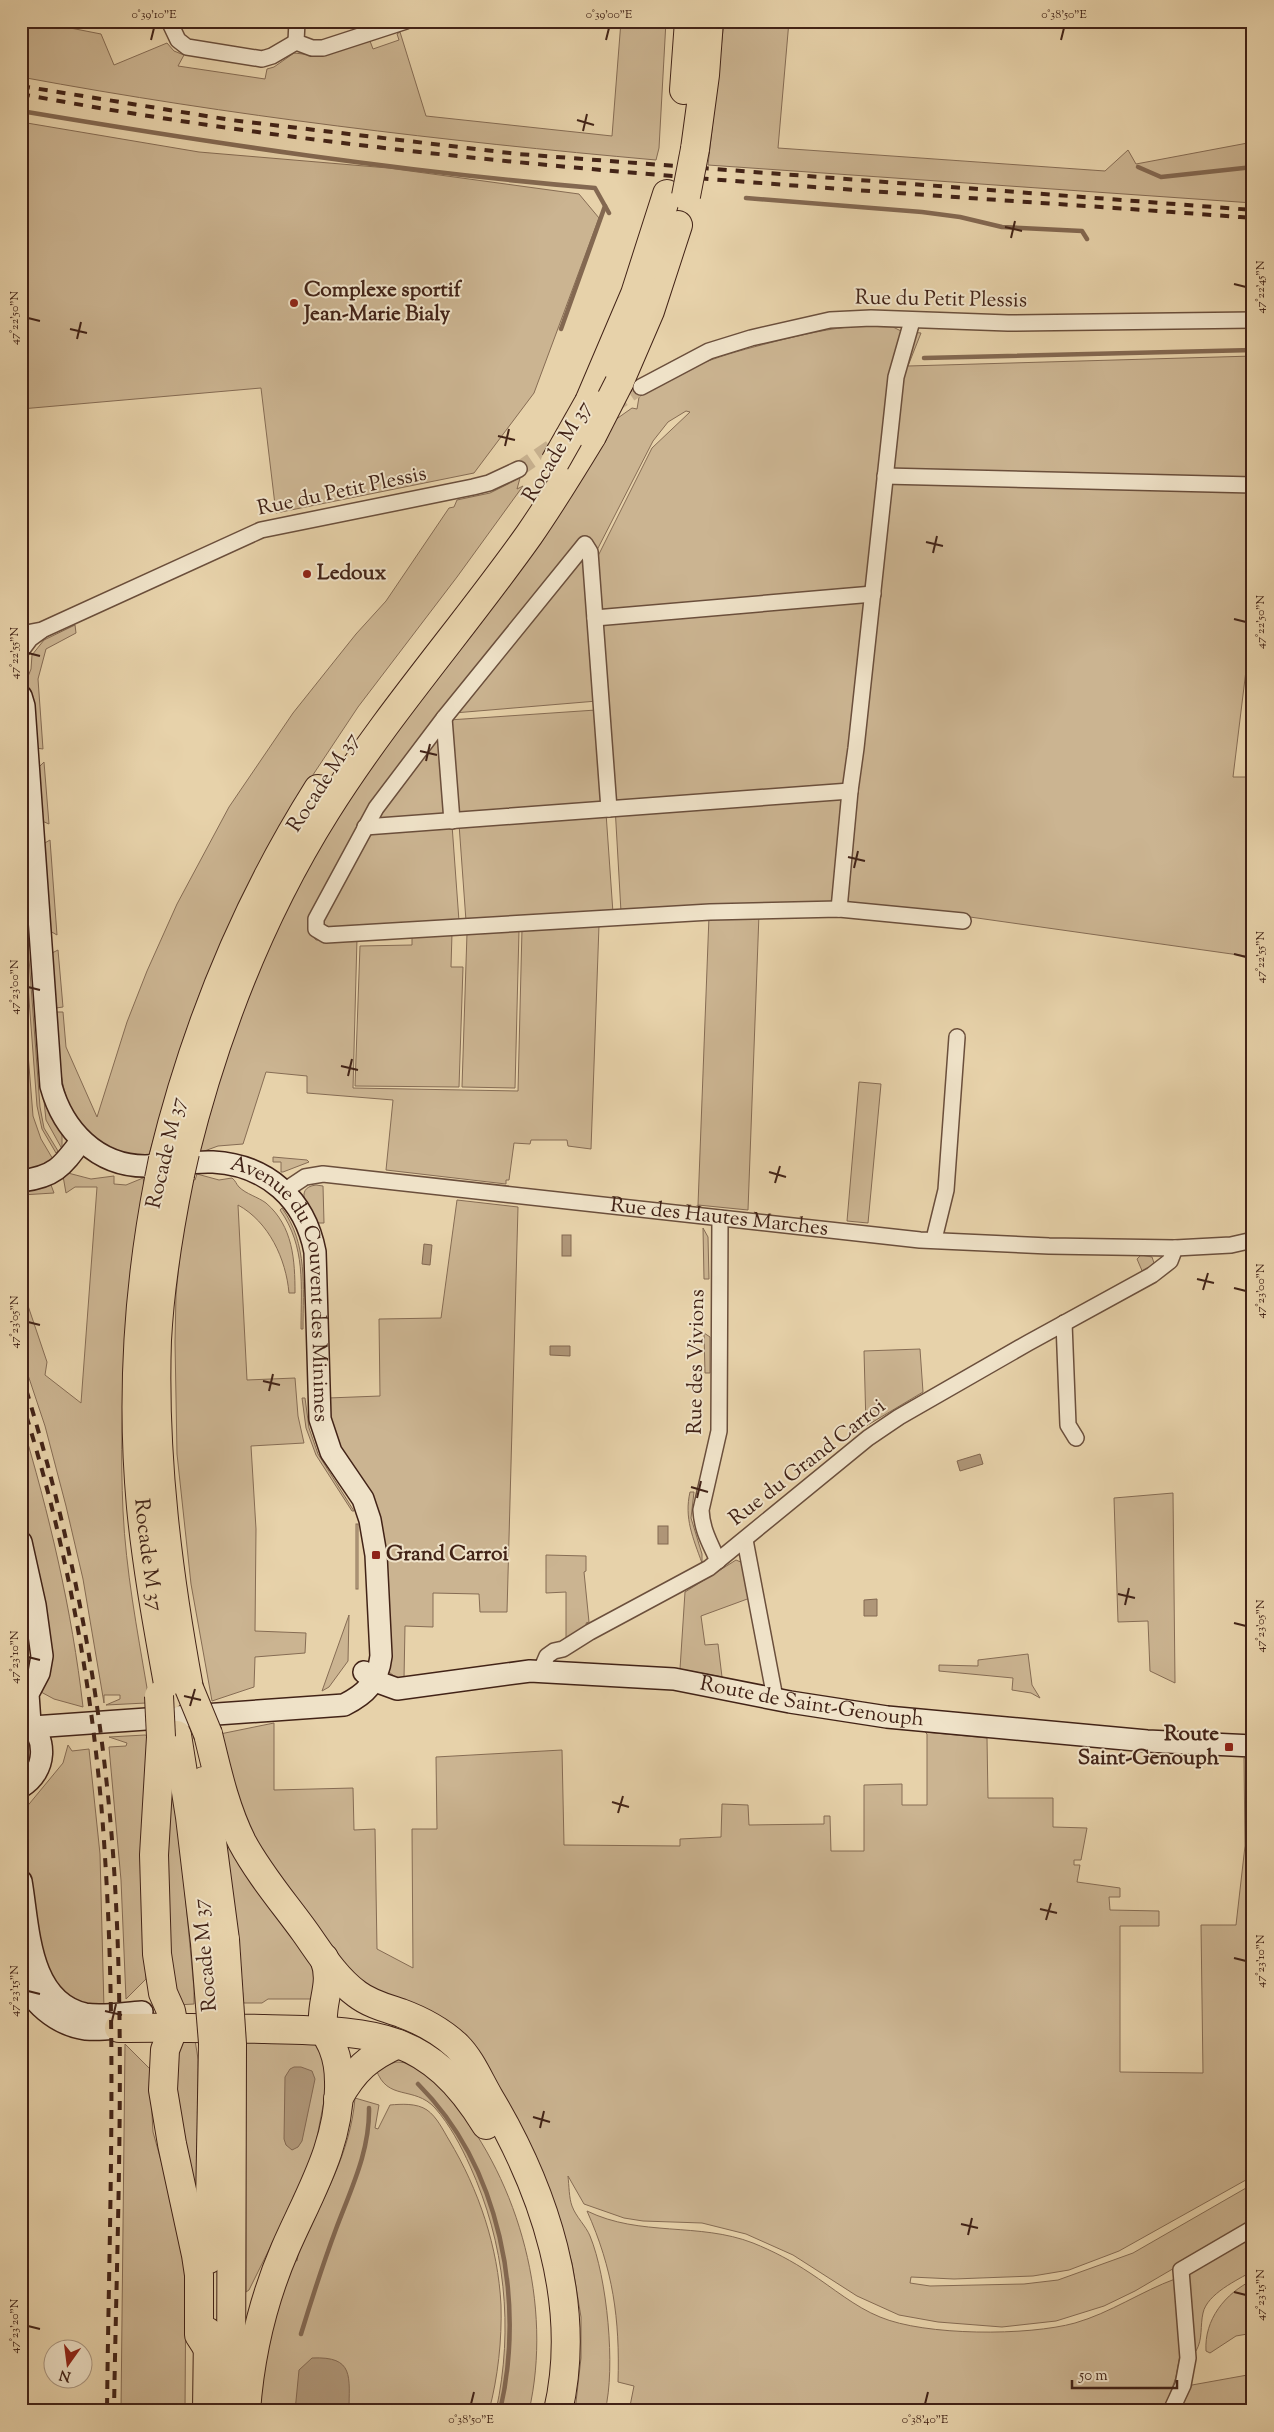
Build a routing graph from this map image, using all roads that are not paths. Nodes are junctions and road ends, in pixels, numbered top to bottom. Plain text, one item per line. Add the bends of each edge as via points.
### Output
1 (169, 21) edge
2 (297, 21) edge
3 (406, 21) edge
4 (689, 21) edge
5 (709, 21) edge
6 (296, 42) junction
7 (685, 148) junction
8 (676, 195) junction
9 (1253, 320) edge
10 (912, 321) junction
11 (630, 385) junction
12 (519, 469) tunnel mouth
13 (885, 476) junction
14 (1253, 485) edge
15 (873, 594) junction
16 (595, 618) junction
17 (42, 630) junction
18 (21, 634) edge
19 (21, 651) edge
20 (21, 696) edge
21 (444, 718) junction
22 (23, 724) edge
23 (850, 791) junction
24 (609, 809) junction
25 (452, 821) junction
26 (365, 827) junction
27 (839, 909) junction
28 (963, 921) dead end
29 (958, 1037) dead end
30 (81, 1140) junction
31 (172, 1167) junction
32 (21, 1181) edge
33 (284, 1191) junction
34 (720, 1218) junction
35 (934, 1240) junction
36 (1253, 1240) edge
37 (1168, 1248) junction
38 (1064, 1323) junction
39 (1076, 1438) dead end
40 (745, 1540) junction
41 (21, 1542) edge
42 (718, 1561) junction
43 (551, 1671) junction
44 (369, 1676) junction
45 (173, 1693) junction
46 (25, 1698) edge
47 (775, 1698) junction
48 (28, 1722) edge
49 (80, 1725) junction
50 (186, 1735) junction
51 (1253, 1746) edge
52 (41, 1762) junction
53 (21, 1787) edge
54 (21, 1881) edge
55 (157, 1954) junction
56 (324, 1958) junction
57 (21, 1973) edge
58 (142, 2012) junction
59 (173, 2019) junction
60 (322, 2020) junction
61 (119, 2028) junction
62 (223, 2043) junction
63 (398, 2044) junction
64 (162, 2072) junction
65 (481, 2084) junction
66 (338, 2099) junction
67 (1253, 2228) edge
68 (208, 2349) junction
69 (207, 2411) edge
70 (231, 2411) edge
71 (246, 2411) edge
72 (541, 2411) edge
73 (558, 2411) edge
74 (1171, 2411) edge

1 - 6 street via 178,40 192,49 262,59
2 - 6 street
3 - 6 street via 323,48
4 - 7 highway, Rocade M 37
5 - 7 highway, Rocade M 37 via 705,75
7 - 8 highway, Rocade M 37, bridge
8 - 11 highway, Rocade M 37 via 662,278 635,350
8 - 31 highway, Rocade M 37, bridge via 589,402 555,462 511,527 354,736 293,830 236,939 198,1034 174,1114
9 - 10 street, Rue du Petit Plessis
10 - 11 street, Rue du Petit Plessis via 830,320 709,351
10 - 13 street via 896,377
11 - 31 highway, Rocade M 37, bridge via 592,436 528,535 369,746 304,849 261,931 216,1043
12 - 17 street, Rue du Petit Plessis via 473,487 260,530
13 - 14 street
13 - 15 street
15 - 16 street
15 - 23 street
16 - 21 street via 590,552 585,544
16 - 24 street
17 - 18 street, Rue du Petit Plessis
17 - 19 street, Rue du Petit Plessis
20 - 22 street, Avenue du Couvent des Minimes
21 - 25 street
21 - 26 street
22 - 30 street, Avenue du Couvent des Minimes via 51,1086 56,1105
23 - 24 street
23 - 27 street
24 - 25 street
25 - 26 street
26 - 27 street via 316,919 316,929 326,936 710,912
27 - 28 street
29 - 35 street via 946,1190
30 - 32 street via 53,1173
30 - 33 street, Avenue du Couvent des Minimes via 101,1155 124,1164 230,1164 251,1171
31 - 45 highway, Rocade M 37 via 170,1226 157,1341 157,1420
31 - 45 highway, Rocade M 37 via 144,1269 138,1346 140,1487 146,1552
33 - 34 street, Rue des Hautes Marches via 305,1177 323,1174
33 - 44 street, Avenue du Couvent des Minimes via 307,1225 315,1252 318,1405 322,1427 335,1459 363,1499 370,1520 376,1555 381,1656
34 - 35 street, Rue des Hautes Marches
34 - 42 street, Rue des Vivions via 720,1412 715,1454 701,1510 706,1536
35 - 37 street, Rue des Hautes Marches
36 - 37 street via 1231,1245
37 - 38 street, Rue du Grand Carroi via 1160,1269
38 - 39 street via 1068,1425
38 - 40 street, Rue du Grand Carroi via 934,1396 868,1438
40 - 42 street, Rue du Grand Carroi
40 - 47 street
41 - 46 street via 42,1656 39,1673
42 - 43 street, Rue du Grand Carroi via 563,1649
43 - 44 street, Route de Saint-Genouph via 518,1672 407,1689 397,1689
43 - 47 street, Route de Saint-Genouph via 674,1679
44 - 49 street via 364,1693 344,1705 108,1720
45 - 50 highway, Rocade M 37, bridge
45 - 50 highway, bridge
46 - 48 street
47 - 51 street, Route de Saint-Genouph via 887,1718 1130,1740
48 - 49 street
48 - 52 street via 41,1741
49 - 52 street via 51,1747
50 - 55 highway via 154,1846
50 - 56 highway via 225,1802 243,1843
50 - 62 highway, Rocade M 37, bridge via 193,1835 215,1941
52 - 53 street via 33,1777
54 - 58 street via 35,1962 43,1981 61,2003 85,2014
55 - 58 highway via 153,1985
55 - 59 highway via 163,1993
56 - 60 highway via 329,1979
56 - 65 highway via 359,1995 415,2019 457,2046
57 - 61 street via 34,1999 59,2020 88,2029
58 - 59 highway
59 - 60 highway
59 - 61 highway
59 - 64 highway
60 - 63 highway
60 - 65 highway via 360,2013 408,2027 448,2051
60 - 66 highway via 338,2068
61 - 64 highway via 152,2050
62 - 68 highway, Rocade M 37
62 - 70 highway, Rocade M 37
63 - 66 highway via 368,2060
63 - 72 highway via 443,2071 471,2102 498,2148 519,2197 536,2248 546,2300 549,2355
64 - 68 highway via 168,2125 199,2275 199,2335
65 - 73 highway via 528,2173 558,2267 566,2348
66 - 71 highway via 330,2144 315,2188 268,2292 253,2350
67 - 74 street via 1181,2270 1188,2358 1183,2385
68 - 69 highway, Rocade M 37

